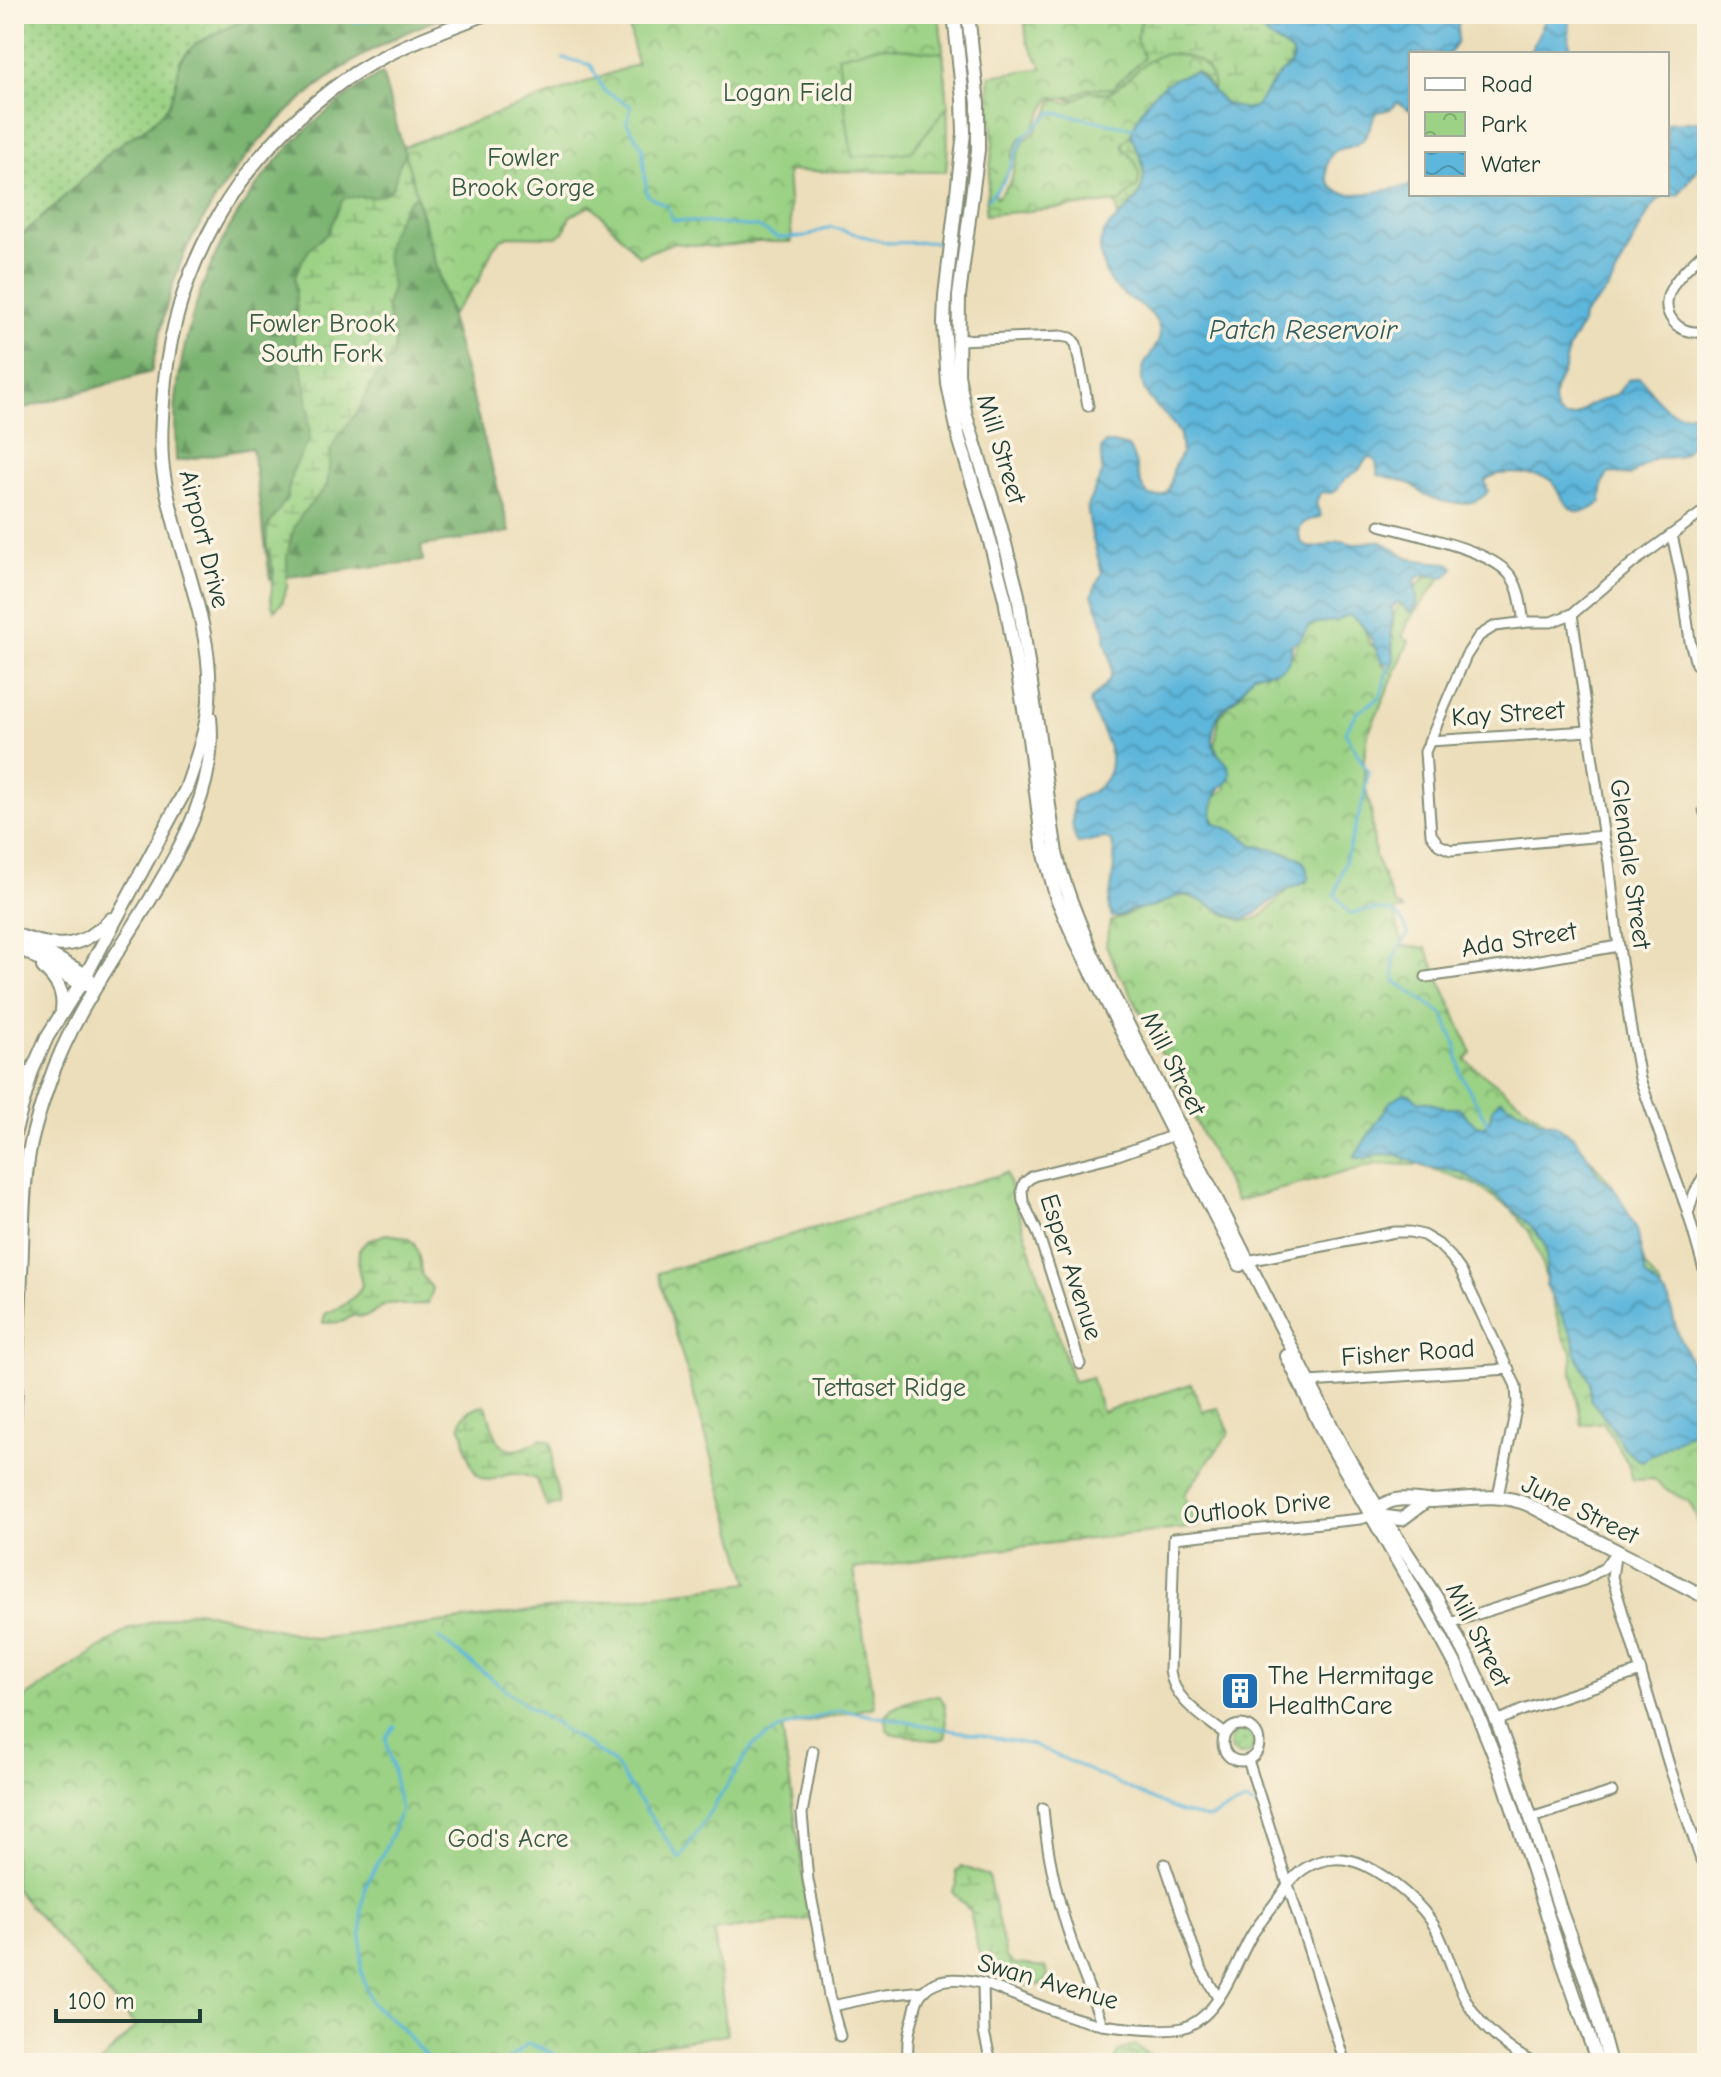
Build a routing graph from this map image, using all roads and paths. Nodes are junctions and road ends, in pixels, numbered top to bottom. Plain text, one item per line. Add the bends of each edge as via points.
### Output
1 (486, 14) edge
2 (954, 14) edge
3 (968, 14) edge
4 (1707, 249) edge
5 (1707, 332) edge
6 (958, 340) junction
7 (1088, 406) dead end
8 (1707, 509) edge
9 (1380, 525) dead end
10 (1672, 535) junction
11 (1572, 614) junction
12 (1524, 622) junction
13 (1696, 664) dead end
14 (209, 698) junction
15 (1589, 731) junction
16 (1429, 741) junction
17 (1043, 800) junction
18 (1603, 836) junction
19 (132, 890) junction
20 (14, 934) edge
21 (14, 944) edge
22 (1618, 946) junction
23 (29, 953) junction
24 (1426, 977) dead end
25 (83, 979) junction
26 (96, 987) junction
27 (60, 1015) junction
28 (14, 1134) edge
29 (1174, 1135) junction
30 (1707, 1170) edge
31 (1688, 1214) junction
32 (1247, 1261) junction
33 (1707, 1280) edge
34 (1080, 1364) dead end
35 (1509, 1369) junction
36 (1309, 1382) junction
37 (14, 1426) edge
38 (1498, 1496) junction
39 (1426, 1501) junction
40 (1377, 1514) junction
41 (1616, 1550) junction
42 (1707, 1598) edge
43 (1450, 1623) junction
44 (1641, 1671) junction
45 (1497, 1721) junction
46 (1225, 1734) junction
47 (813, 1751) dead end
48 (1248, 1760) junction
49 (1612, 1792) dead end
50 (1043, 1808) dead end
51 (1531, 1818) junction
52 (1701, 1860) dead end
53 (1165, 1864) dead end
54 (1288, 1882) junction
55 (983, 1983) junction
56 (924, 1991) junction
57 (1218, 1998) junction
58 (832, 2006) junction
59 (1102, 2025) junction
60 (840, 2036) dead end
61 (909, 2063) edge
62 (991, 2063) edge
63 (1344, 2063) edge
64 (1533, 2063) edge
65 (1598, 2063) edge
66 (1610, 2063) edge

1 - 14 main road, Airport Drive via 381,58 344,80 291,124 232,193 188,280 164,380 163,470 204,631
2 - 17 main road, Mill Street via 964,133 945,296 948,384 1005,599
3 - 6 main road, Mill Street via 978,150
4 - 5 street via 1674,283 1666,302 1680,328
6 - 7 street via 1071,338
6 - 17 main road, Mill Street via 966,416 1018,595
8 - 10 street
9 - 12 street via 1497,563 1517,588
10 - 11 street
10 - 13 street
11 - 12 street via 1551,622
11 - 15 street, Glendale Street
12 - 16 street via 1495,626 1479,636
14 - 19 main road, Airport Drive via 186,789
14 - 26 main road, Airport Drive via 210,753 191,828
15 - 16 street, Kay Street
15 - 18 street, Glendale Street
16 - 18 street via 1425,752 1431,834 1445,849
17 - 29 main road, Mill Street via 1043,847 1060,905
17 - 32 main road, Mill Street via 1073,912
18 - 22 street, Glendale Street
19 - 20 main road, Airport Drive via 85,940 57,945
19 - 25 main road, Airport Drive
20 - 25 main road, Airport Drive
21 - 23 main road, Airport Drive
22 - 24 street, Ada Street
22 - 31 street, Glendale Street via 1640,1079
23 - 25 main road, Airport Drive
23 - 27 main road via 59,987
25 - 26 main road, Airport Drive
25 - 27 main road
26 - 37 main road via 49,1080 29,1154
27 - 28 main road via 32,1071
29 - 34 street, Esper Avenue via 1024,1183 1023,1201
29 - 40 main road, Mill Street via 1324,1433
30 - 31 street
31 - 33 street, Glendale Street
32 - 35 street via 1389,1232 1423,1235 1458,1266
32 - 36 main road, Mill Street
35 - 36 street, Fisher Road
35 - 38 street via 1517,1404
36 - 40 main road, Mill Street
38 - 39 main road, June Street
38 - 41 main road, June Street via 1529,1505
39 - 40 main road, June Street via 1391,1501
39 - 40 main road, June Street via 1402,1519
40 - 43 main road, Mill Street
40 - 46 street, Outlook Drive via 1174,1538 1173,1684 1182,1699
40 - 65 main road, Mill Street via 1458,1669 1490,1745
41 - 42 main road, June Street
41 - 43 street via 1604,1568 1584,1580
41 - 44 street via 1612,1577
43 - 45 main road, Mill Street
44 - 45 street
44 - 52 street
45 - 51 main road, Mill Street
46 - 48 street via 1228,1755
46 - 48 street via 1239,1725 1254,1731 1259,1745
47 - 58 street via 802,1814 808,1880
48 - 54 street
49 - 51 street
50 - 59 street via 1058,1895
51 - 66 main road, Mill Street
53 - 57 street via 1200,1967
54 - 57 street, Swan Avenue
54 - 63 street
54 - 64 street, Swan Avenue via 1306,1866 1328,1859 1357,1862 1387,1879 1435,1927 1475,2014
55 - 56 street, Swan Avenue via 951,1979
55 - 59 street, Swan Avenue
55 - 62 street
56 - 58 street, Swan Avenue
56 - 61 street via 910,2029
57 - 59 street, Swan Avenue via 1202,2017 1184,2027
58 - 60 street

